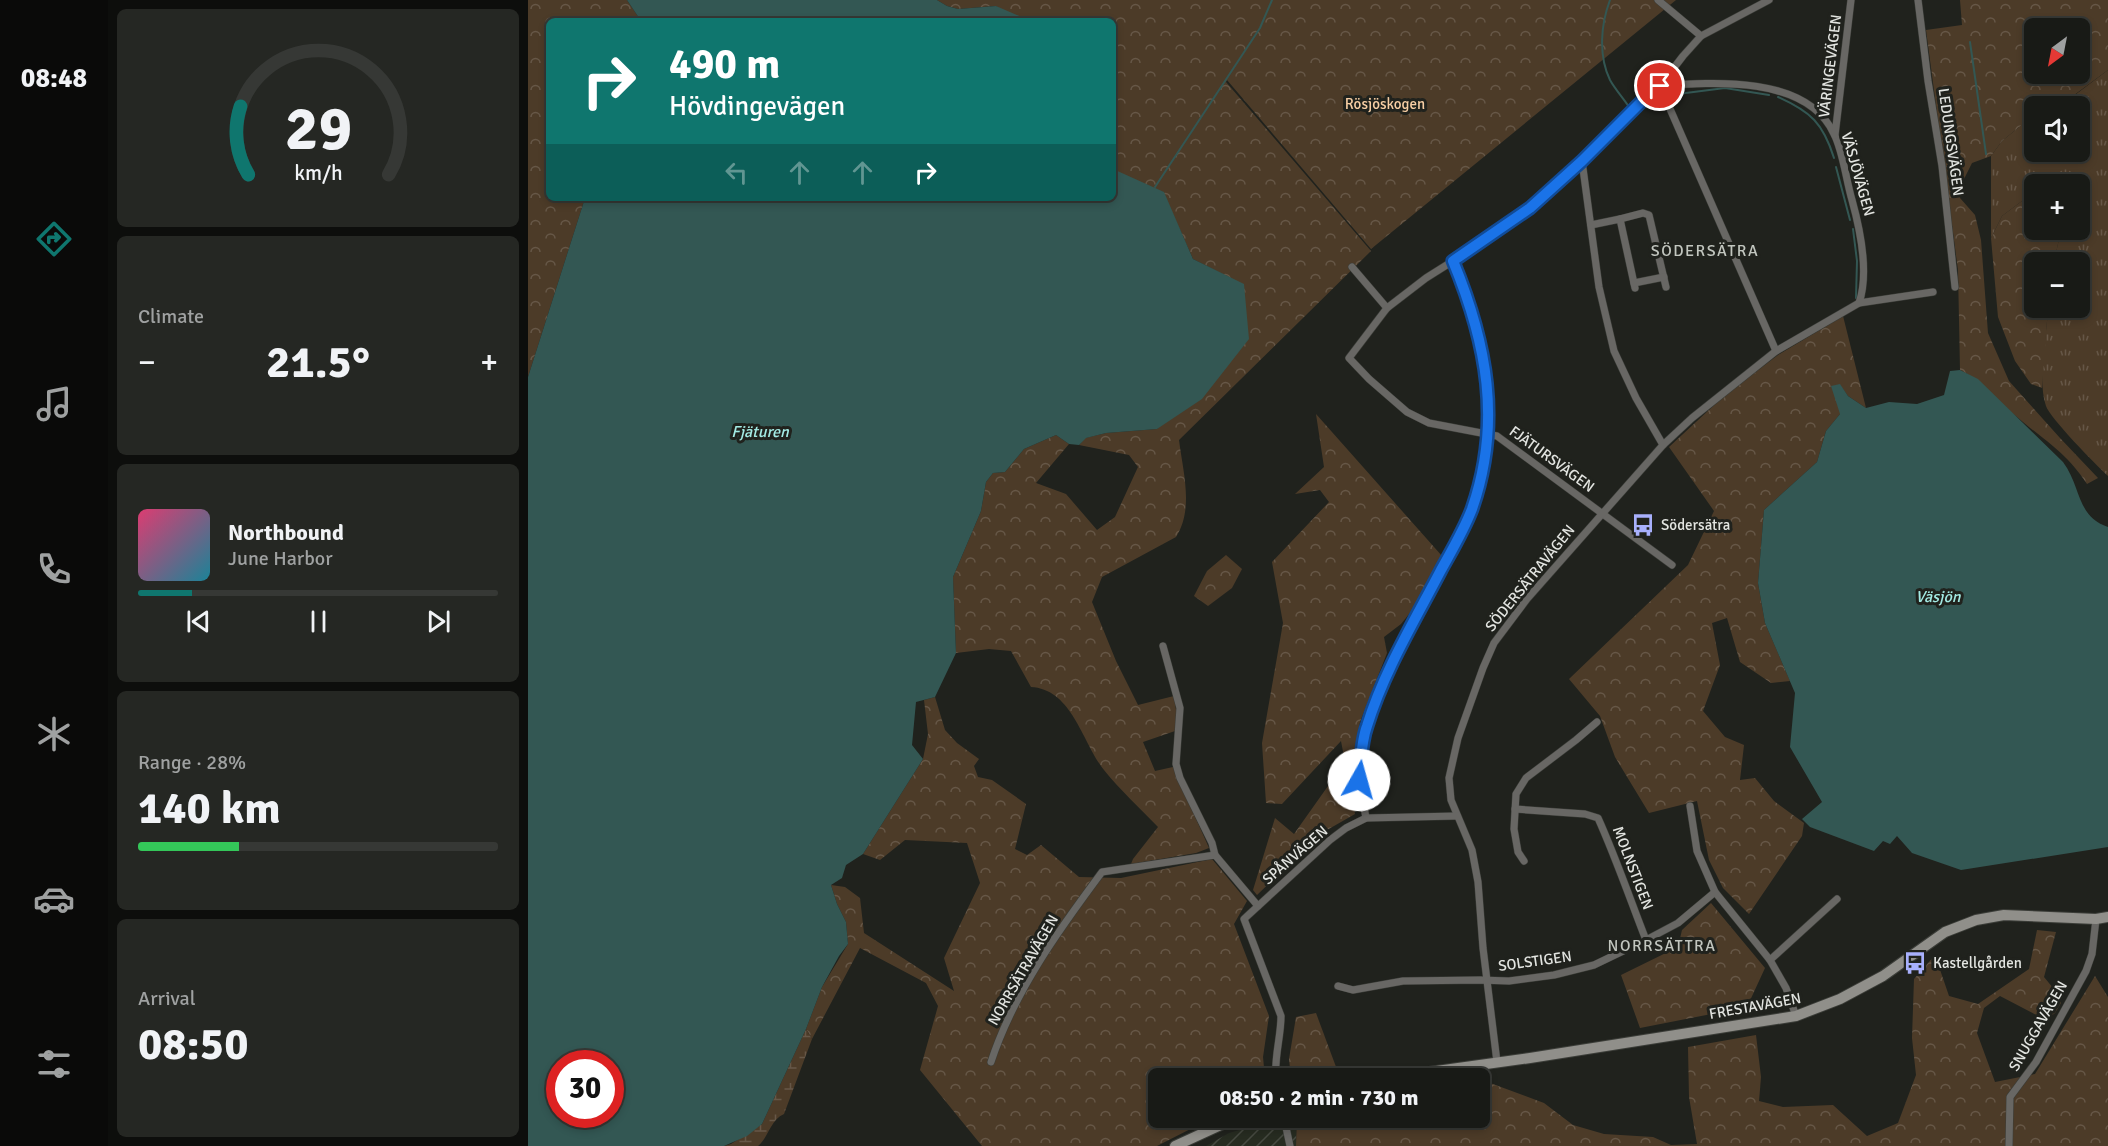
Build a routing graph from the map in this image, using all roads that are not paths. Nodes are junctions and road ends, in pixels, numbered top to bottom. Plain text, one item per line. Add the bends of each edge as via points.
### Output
1 (1658, 0) edge
2 (1769, 0) edge
3 (1851, 0) edge
4 (1918, 0) edge
5 (1701, 36) junction
6 (1660, 86) junction
7 (1835, 135) junction
8 (1582, 161) junction
9 (1620, 219) junction
10 (1591, 225) junction
11 (1453, 261) junction
12 (1352, 267) dead end
13 (1664, 277) junction
14 (1666, 287) dead end
15 (1955, 287) dead end
16 (1933, 291) dead end
17 (1859, 303) junction
18 (1387, 308) junction
19 (1776, 351) junction
20 (1487, 434) junction
21 (1663, 445) junction
22 (1602, 513) junction
23 (1672, 565) dead end
24 (1163, 646) dead end
25 (1596, 722) dead end
26 (1690, 806) dead end
27 (1515, 808) junction
28 (1457, 816) junction
29 (1366, 818) junction
30 (1215, 855) junction
31 (1524, 861) dead end
32 (1714, 892) junction
33 (1838, 898) dead end
34 (1257, 906) junction
35 (2108, 917) edge
36 (2096, 919) junction
37 (1646, 940) junction
38 (1770, 960) junction
39 (1488, 981) junction
40 (1338, 986) dead end
41 (1796, 1016) junction
42 (991, 1062) dead end
43 (1497, 1062) junction
44 (1276, 1068) edge
45 (1455, 1068) edge
46 (1214, 1128) edge
47 (1286, 1128) edge
48 (1175, 1146) edge
49 (1290, 1146) edge
50 (2010, 1146) edge

1 - 5 street
2 - 5 street
3 - 7 street, VÄRINGEVÄGEN
4 - 15 street, LEDUNGSVÄGEN
5 - 6 street
6 - 7 street, VÄSJÖVÄGEN via 1715,82 1786,93 1822,116
6 - 8 street
6 - 19 street
7 - 17 street, VÄSJÖVÄGEN via 1858,221 1863,285
8 - 10 street
8 - 11 street via 1530,208
9 - 10 street
9 - 13 street via 1649,215
9 - 13 street via 1635,285
10 - 21 street via 1599,287 1614,351
11 - 18 street
11 - 20 street via 1483,352 1488,390
12 - 18 street
13 - 14 street
16 - 17 street, SÖDERSÄTRAVÄGEN
17 - 19 street, SÖDERSÄTRAVÄGEN
18 - 20 street, FJÄTURSVÄGEN via 1349,358 1407,412 1429,423
19 - 21 street, SÖDERSÄTRAVÄGEN
20 - 22 street, FJÄTURSVÄGEN via 1520,451
20 - 29 street via 1472,509 1386,677 1366,728 1359,780
21 - 22 street, SÖDERSÄTRAVÄGEN
22 - 23 street, FJÄTURSVÄGEN
22 - 28 street, SÖDERSÄTRAVÄGEN via 1524,602 1491,650 1450,768 1451,800
24 - 30 street via 1180,708 1176,764
25 - 27 street via 1526,778 1516,794
26 - 32 street via 1697,851
27 - 31 street via 1514,830
27 - 37 street, MOLNSTIGEN via 1598,818
28 - 29 street, SPÅNVÄGEN
28 - 39 street, SÖDERSÄTRAVÄGEN via 1472,850
29 - 34 street, SPÅNVÄGEN via 1330,840
30 - 34 street
30 - 42 street, NORRSÄTRAVÄGEN via 1102,873 1045,953 1015,1005
32 - 37 street, SOLSTIGEN via 1678,922
32 - 38 street
33 - 38 street
34 - 44 street via 1244,919 1281,1016
35 - 36 street, FRESTAVÄGEN
36 - 41 street, FRESTAVÄGEN via 2004,915 1976,921 1945,932 1883,976 1840,999
36 - 50 street, SNUGGAVÄGEN via 2086,971 2036,1062 2010,1097
37 - 39 street, SOLSTIGEN via 1594,965 1554,975
38 - 41 street
39 - 40 street, SOLSTIGEN via 1403,981 1353,990
39 - 43 street, SÖDERSÄTRAVÄGEN
41 - 43 street, FRESTAVÄGEN
43 - 45 street, FRESTAVÄGEN
46 - 48 street
47 - 49 street

